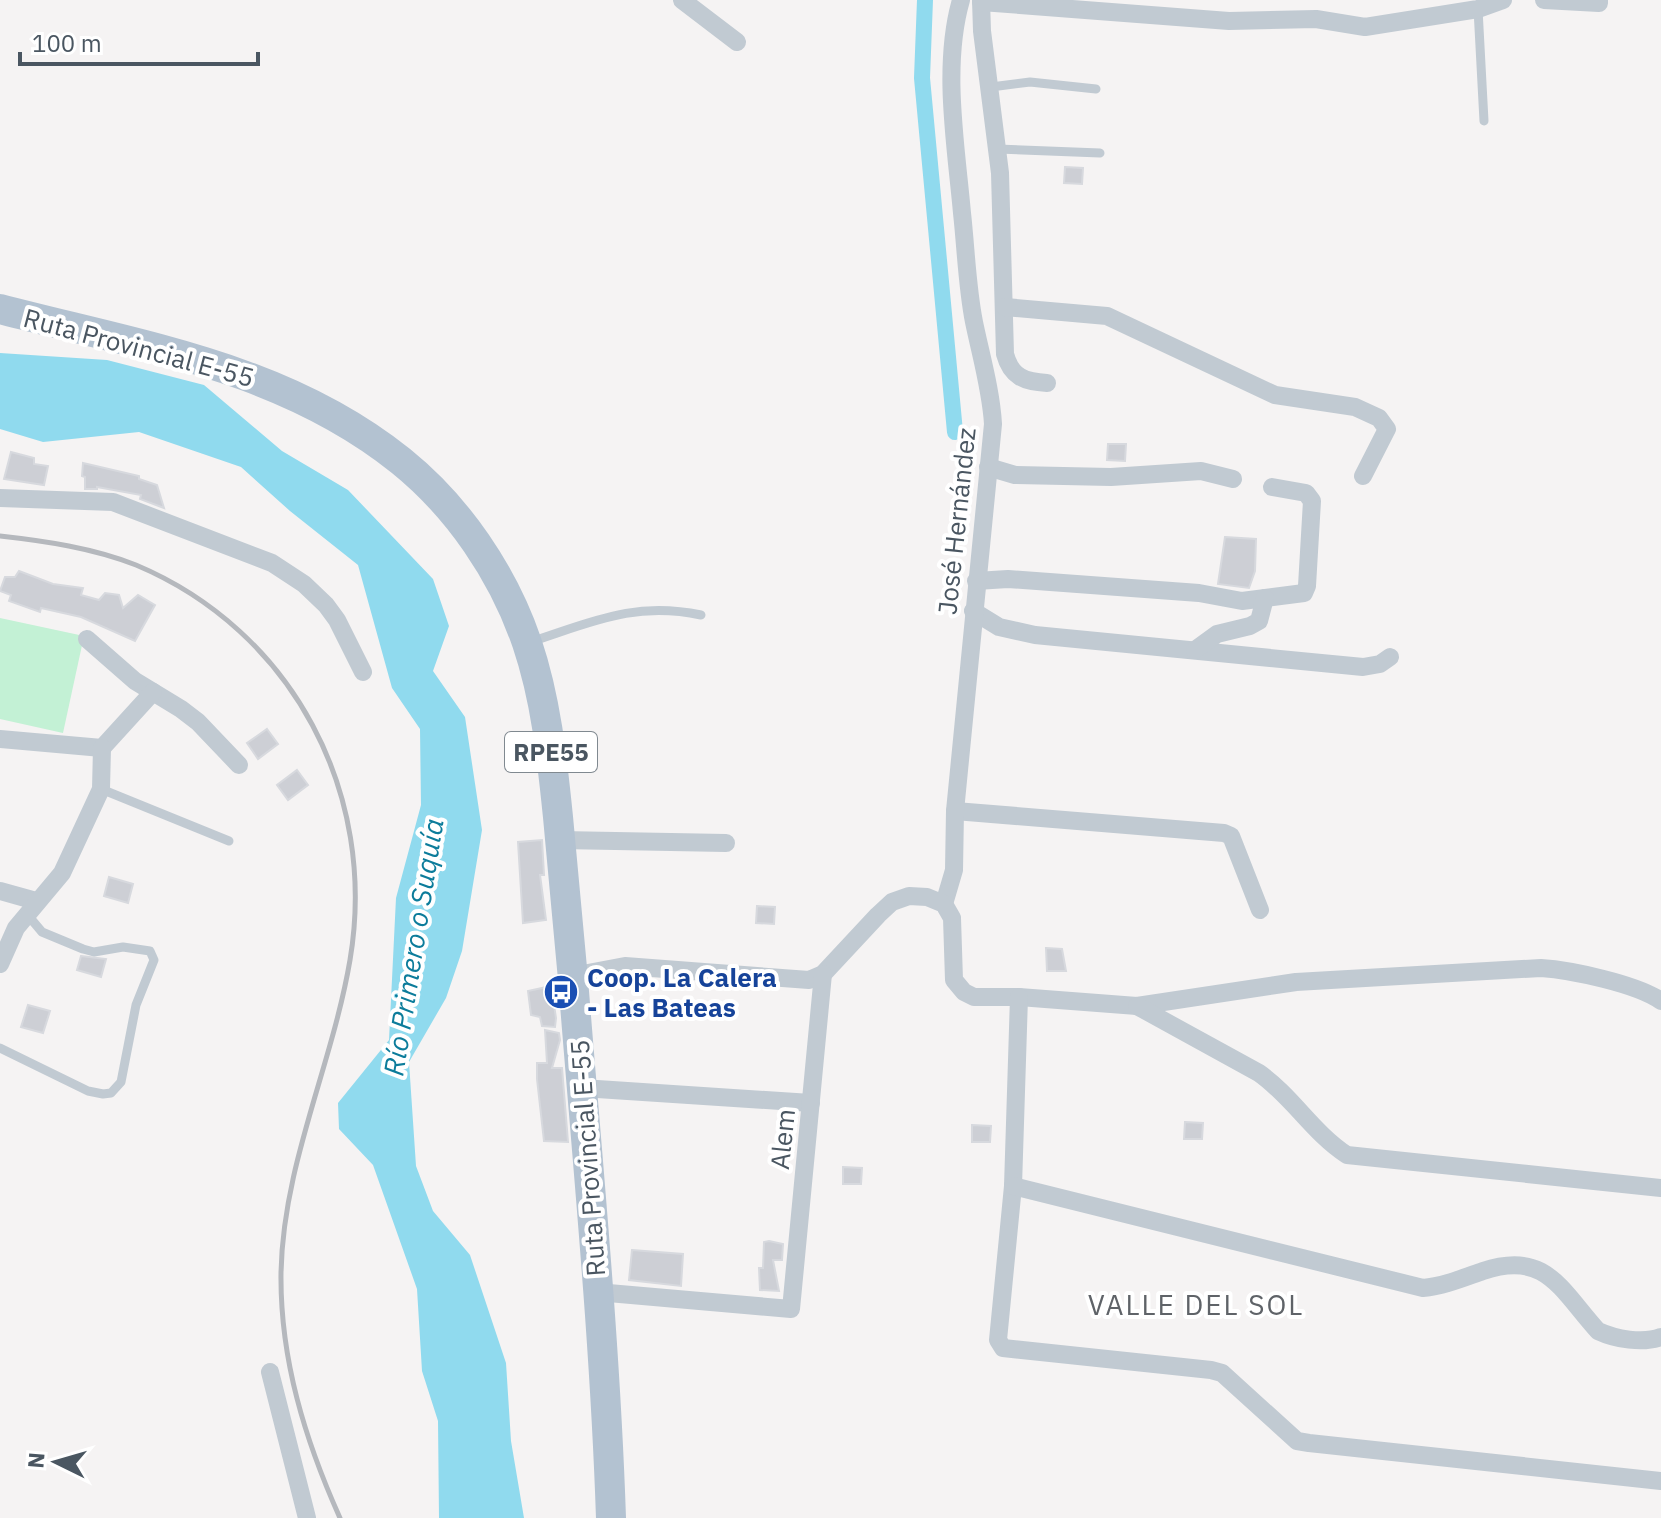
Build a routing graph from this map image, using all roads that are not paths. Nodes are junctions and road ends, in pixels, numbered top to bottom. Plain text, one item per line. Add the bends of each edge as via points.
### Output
1 (682, 0) edge
2 (961, 0) edge
3 (1503, 0) edge
4 (1544, 0) edge
5 (981, 1) edge
6 (1599, 2) edge
7 (1316, 9) edge
8 (1478, 9) junction
9 (737, 42) dead end
10 (991, 87) junction
11 (1096, 89) dead end
12 (1484, 121) dead end
13 (997, 149) junction
14 (1100, 153) dead end
15 (1005, 307) junction
16 (0, 309) edge
17 (1047, 383) dead end
18 (988, 467) junction
19 (1363, 476) dead end
20 (1233, 479) dead end
21 (1272, 487) dead end
22 (0, 498) edge
23 (976, 581) junction
24 (1265, 598) junction
25 (973, 611) junction
26 (701, 615) dead end
27 (87, 639) dead end
28 (527, 643) junction
29 (1195, 650) junction
30 (1390, 657) dead end
31 (363, 672) dead end
32 (153, 692) junction
33 (0, 739) edge
34 (102, 748) junction
35 (239, 765) dead end
36 (101, 789) junction
37 (955, 811) junction
38 (560, 840) junction
39 (229, 841) dead end
40 (726, 843) dead end
41 (0, 891) edge
42 (944, 904) junction
43 (31, 907) junction
44 (1260, 910) dead end
45 (0, 964) edge
46 (823, 974) junction
47 (572, 976) junction
48 (1019, 997) junction
49 (1661, 1001) edge
50 (1137, 1006) junction
51 (0, 1048) edge
52 (582, 1088) junction
53 (811, 1103) junction
54 (1013, 1186) junction
55 (1661, 1188) edge
56 (597, 1292) junction
57 (1661, 1337) edge
58 (270, 1372) dead end
59 (1661, 1481) edge
60 (307, 1518) edge
61 (611, 1518) edge

1 - 9 street
2 - 18 street, José Hernández via 951,69 970,298 992,403
3 - 8 street
4 - 6 street
5 - 7 street via 1229,21
5 - 10 street
7 - 8 street via 1365,27
8 - 12 lane
10 - 11 lane via 1030,82
10 - 13 street
13 - 14 lane
13 - 15 street
15 - 17 street via 1008,366 1022,379
15 - 19 street via 1107,316 1275,395 1365,411 1387,429
16 - 28 main road, Ruta Provincial E-55 / RPE55 via 248,375 351,425 414,472 462,524 507,596
18 - 20 street via 1015,475 1190,470
18 - 23 street, José Hernández
21 - 24 street via 1306,493 1312,501 1307,586 1304,593
22 - 31 street via 113,502 272,563 326,605
23 - 24 street via 1199,593 1242,601
23 - 25 street, José Hernández
24 - 29 street via 1259,621 1217,634
25 - 29 street via 1015,632
25 - 37 street, José Hernández
26 - 28 lane via 630,612
27 - 32 street
28 - 38 main road, Ruta Provincial E-55 / RPE55 via 548,728
29 - 30 street via 1363,667
32 - 34 street
32 - 35 street via 198,722
33 - 34 street
34 - 36 street
36 - 39 lane
36 - 43 street via 62,873
37 - 42 street, José Hernández via 954,870
37 - 44 street via 1224,833 1231,836
38 - 40 street
38 - 47 main road, Ruta Provincial E-55 / RPE55
41 - 43 street
42 - 46 street via 909,896 892,902
42 - 48 street via 952,918 954,980 974,997
43 - 45 street
43 - 51 lane via 42,932 94,952 123,947 150,951 154,960 136,1005 121,1082 111,1093 88,1091
46 - 47 street via 794,980 625,966
46 - 53 street, Alem
47 - 52 main road, Ruta Provincial E-55 / RPE55
48 - 50 street
48 - 54 street
49 - 50 street via 1625,986 1541,968 1296,982
50 - 55 street via 1277,1085 1329,1144 1347,1155
52 - 53 street
52 - 56 main road, Ruta Provincial E-55 / RPE55
53 - 56 street, Alem via 791,1309
54 - 57 street via 1423,1288 1518,1263 1547,1274 1598,1331 1647,1341
54 - 59 street via 998,1340 1003,1348 1222,1373 1297,1441
56 - 61 main road, Ruta Provincial E-55 / RPE55
58 - 60 street

